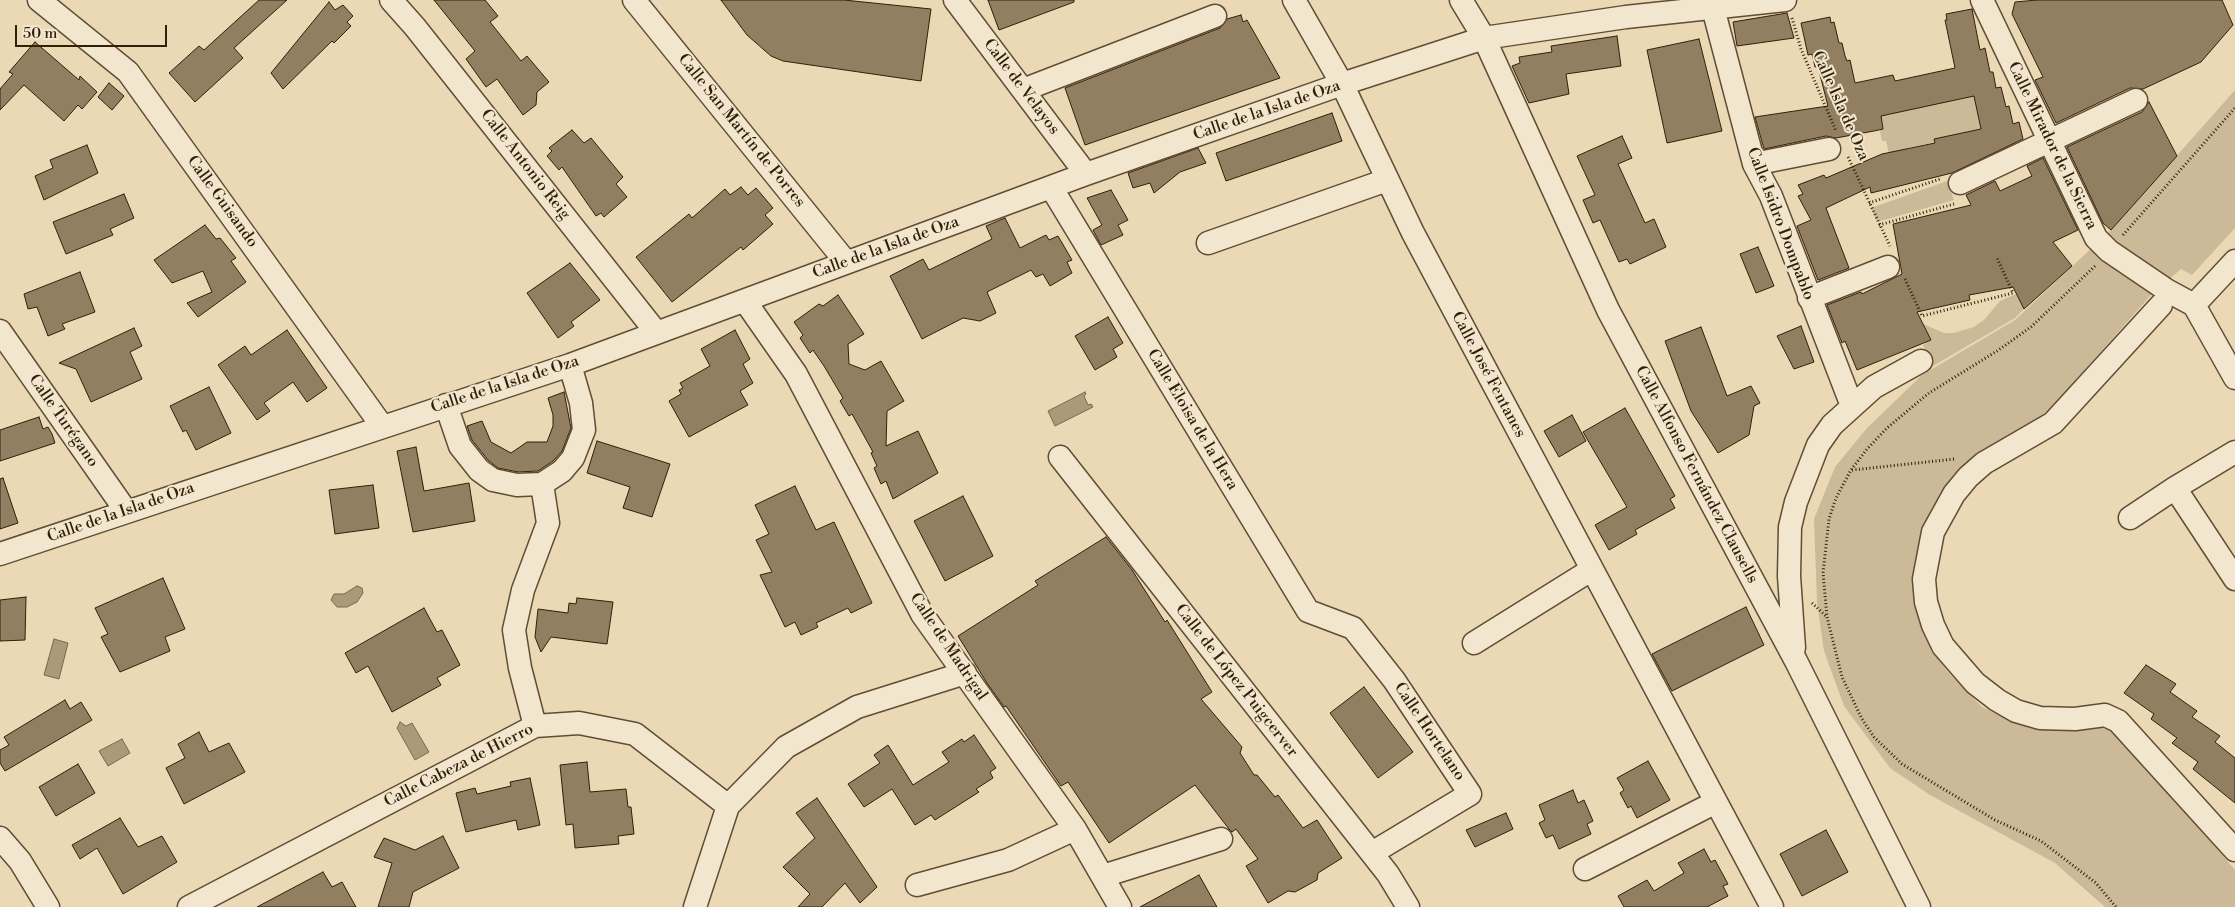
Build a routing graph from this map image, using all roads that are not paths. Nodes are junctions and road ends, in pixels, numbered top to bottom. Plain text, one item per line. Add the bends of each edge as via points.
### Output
1 (39, 0) edge
2 (391, 0) edge
3 (634, 0) edge
4 (956, 0) edge
5 (1294, 0) edge
6 (1462, 0) edge
7 (1982, 0) edge
8 (1664, 6) edge
9 (1788, 6) edge
10 (1713, 8) junction
11 (1215, 16) dead end
12 (1484, 38) junction
13 (1342, 84) junction
14 (1023, 90) junction
15 (2136, 100) dead end
16 (2050, 139) junction
17 (1838, 146) road end
18 (1754, 164) junction
19 (1086, 174) junction
20 (1387, 180) junction
21 (1051, 187) junction
22 (1954, 188) road end
23 (1208, 243) dead end
24 (2235, 261) edge
25 (846, 262) junction
26 (1888, 267) dead end
27 (1809, 298) junction
28 (745, 301) junction
29 (2161, 305) dead end
30 (2194, 305) junction
31 (0, 331) edge
32 (656, 332) junction
33 (1920, 361) dead end
34 (570, 364) junction
35 (2235, 378) edge
36 (446, 405) junction
37 (1852, 406) junction
38 (382, 426) junction
39 (2235, 452) edge
40 (1060, 457) dead end
41 (542, 484) junction
42 (2175, 488) junction
43 (126, 511) junction
44 (2130, 518) dead end
45 (0, 554) edge
46 (1591, 570) junction
47 (2235, 579) edge
48 (1353, 628) joint
49 (1474, 643) dead end
50 (1796, 661) junction
51 (965, 673) junction
52 (535, 726) junction
53 (1716, 802) junction
54 (728, 806) junction
55 (1075, 829) junction
56 (0, 838) edge
57 (1221, 839) dead end
58 (2235, 850) edge
59 (1372, 853) junction
60 (1585, 869) dead end
61 (1103, 876) junction
62 (917, 885) dead end
63 (48, 907) edge
64 (189, 907) edge
65 (695, 907) edge
66 (1120, 907) edge
67 (1408, 907) edge
68 (1772, 907) edge
69 (1919, 907) edge

1 - 38 street, Calle Guisando via 128,72
2 - 32 street, Calle Antonio Reig
3 - 25 street, Calle San Martín de Porres
4 - 14 street, Calle de Velayos
5 - 13 street, Calle José Fentanes
6 - 12 street, Calle Alfonso Fernández Clausells
7 - 16 street, Calle Mirador de la Sierra
8 - 10 street, Calle de la Isla de Oza
8 - 12 street, Calle de la Isla de Oza
9 - 10 street, Calle de la Isla de Oza
10 - 18 street, Calle Isidro Dompablo
11 - 14 street
12 - 13 street, Calle de la Isla de Oza
12 - 50 street, Calle Alfonso Fernández Clausells via 1608,310
13 - 19 street, Calle de la Isla de Oza
13 - 20 street, Calle José Fentanes
14 - 19 street, Calle de Velayos
15 - 16 street
16 - 22 street
16 - 30 street, Calle Mirador de la Sierra via 2096,238 2109,251
17 - 18 street
18 - 27 street, Calle Isidro Dompablo via 1771,196
19 - 21 street, Calle de la Isla de Oza
20 - 23 street
20 - 46 street, Calle José Fentanes
21 - 25 street, Calle de la Isla de Oza
21 - 48 street, Calle Eloisa de la Hera via 1308,611
24 - 30 street
25 - 28 street, Calle de la Isla de Oza
26 - 27 street
27 - 37 street, Calle Isidro Dompablo
28 - 32 street, Calle de la Isla de Oza
28 - 51 street, Calle de Madrigal via 796,374 922,614
29 - 58 street via 2053,423 1984,463 1968,476 1950,500 1933,532 1924,579 1926,602 1943,646 1975,683 2016,711 2040,718 2105,716 2118,721
30 - 35 street
31 - 43 street, Calle Turégano
32 - 34 street, Calle de la Isla de Oza
33 - 37 street via 1874,387
34 - 36 street, Calle de la Isla de Oza
34 - 41 street via 581,403 584,430 573,458 562,471
36 - 38 street, Calle de la Isla de Oza
36 - 41 street via 460,446 479,470 493,480
37 - 50 street via 1832,425 1818,445 1790,527 1789,583
38 - 43 street, Calle de la Isla de Oza
39 - 42 street
40 - 59 street, Calle de López Puigcerver
41 - 52 street via 548,523 523,590 514,630
42 - 44 street
42 - 47 street
43 - 45 street, Calle de la Isla de Oza
46 - 49 street
46 - 53 street, Calle José Fentanes
48 - 59 street, Calle Hortelano via 1394,680 1470,794
50 - 69 street, Calle Alfonso Fernández Clausells
51 - 54 street via 857,707 786,747
51 - 55 street, Calle de Madrigal
52 - 54 street, Calle Cabeza de Hierro via 579,723 635,734
52 - 64 street, Calle Cabeza de Hierro
53 - 60 street
53 - 68 street, Calle José Fentanes
54 - 65 street
55 - 61 street, Calle de Madrigal
55 - 62 street via 1008,860
56 - 63 street via 20,861
57 - 61 street
59 - 67 street, Calle de López Puigcerver
61 - 66 street, Calle de Madrigal

